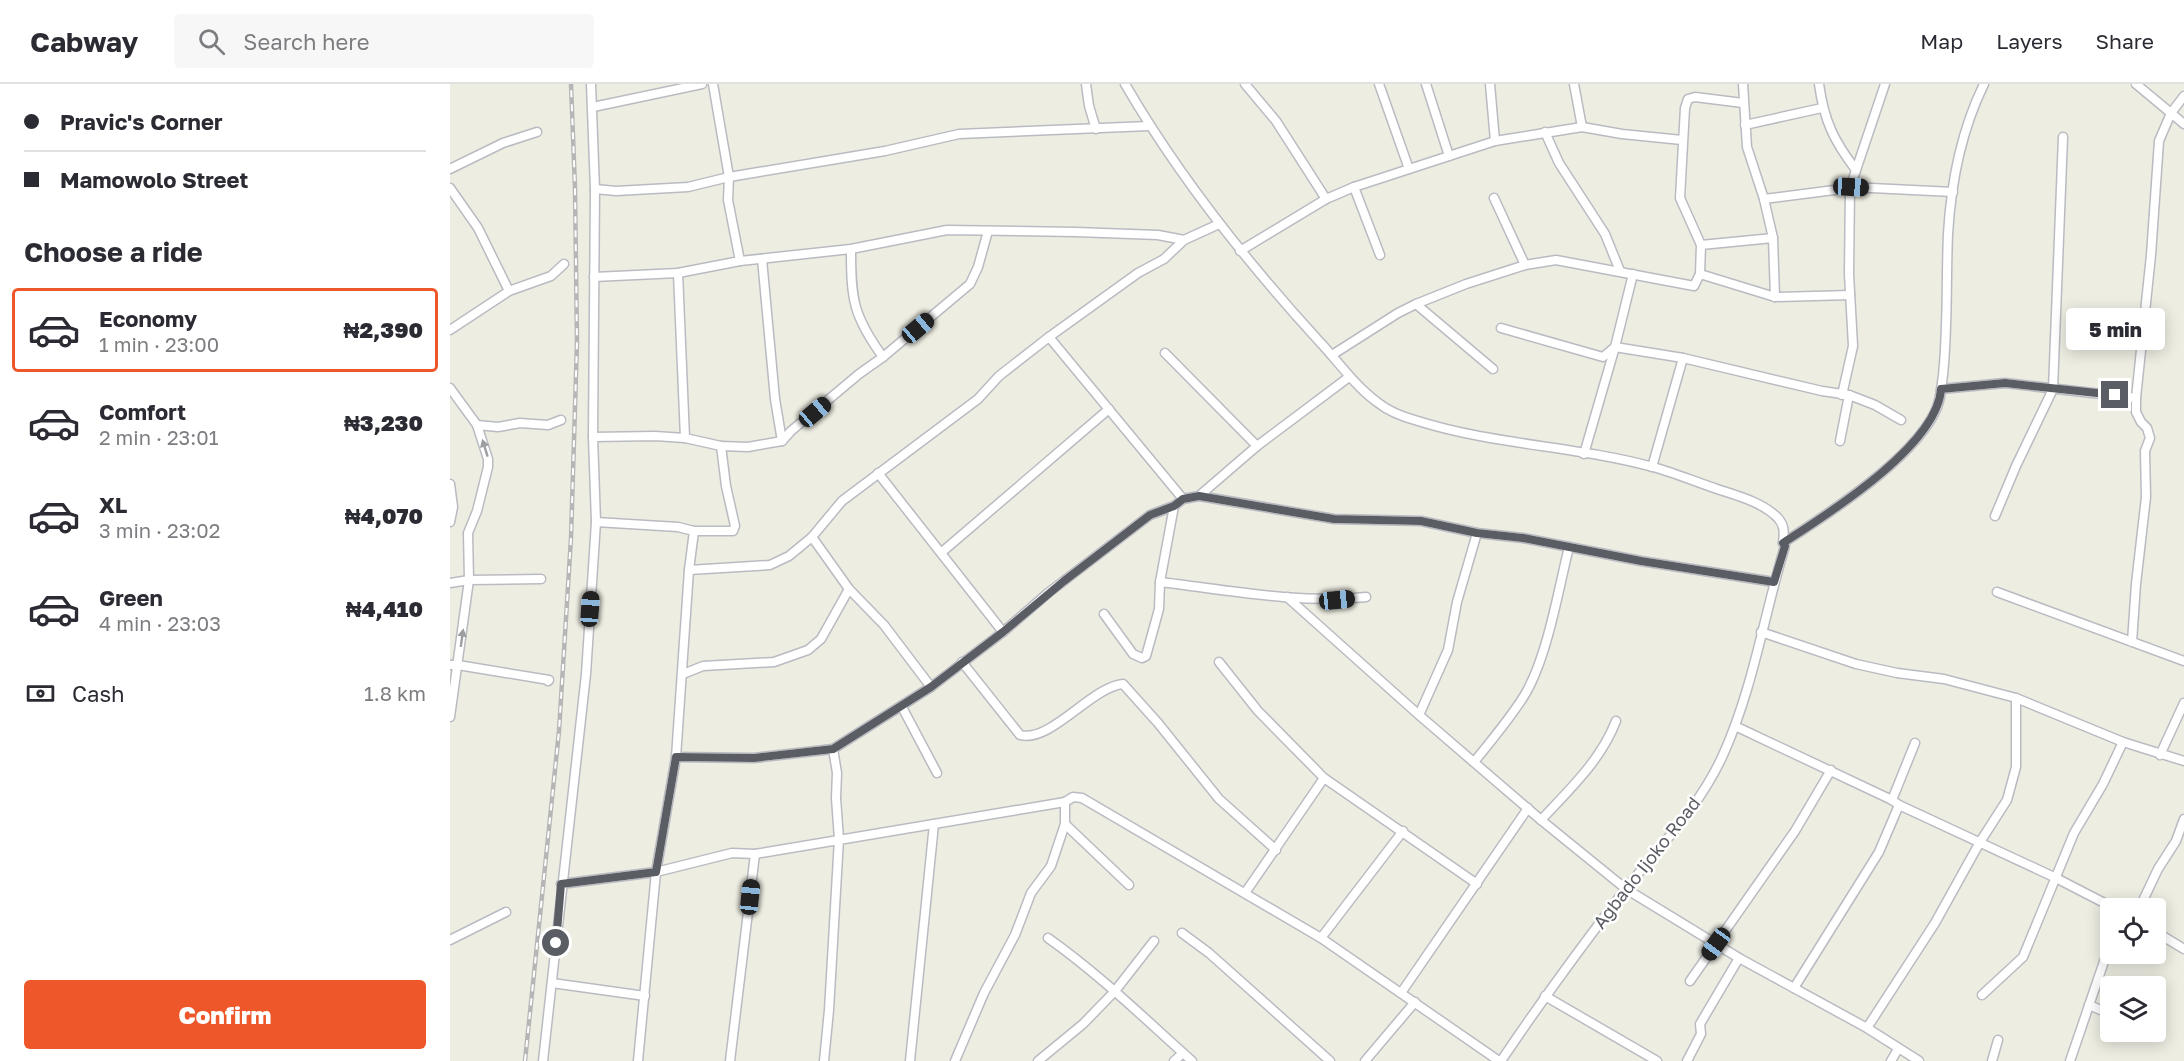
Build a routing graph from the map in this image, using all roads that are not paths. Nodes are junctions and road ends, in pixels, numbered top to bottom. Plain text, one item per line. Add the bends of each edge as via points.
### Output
1 (591, 84) edge
2 (702, 84) edge
3 (713, 84) edge
4 (1086, 84) edge
5 (1125, 84) edge
6 (1245, 84) edge
7 (1379, 84) edge
8 (1426, 84) edge
9 (1490, 84) edge
10 (1574, 84) edge
11 (1743, 84) edge
12 (1819, 84) edge
13 (1885, 84) edge
14 (1984, 84) edge
15 (2136, 84) edge
16 (2184, 96) edge
17 (1743, 103) junction
18 (593, 107) junction
19 (1822, 108) junction
20 (2171, 113) junction
21 (2184, 124) edge
22 (1745, 125) junction
23 (1149, 126) junction
24 (1582, 127) junction
25 (1096, 129) junction
26 (537, 132) dead end
27 (1545, 132) junction
28 (2063, 137) dead end
29 (1682, 140) junction
30 (1495, 141) junction
31 (1449, 156) junction
32 (450, 169) edge
33 (1409, 169) junction
34 (1856, 170) junction
35 (729, 177) junction
36 (1850, 187) junction
37 (450, 188) edge
38 (1354, 188) junction
39 (595, 189) junction
40 (1953, 192) junction
41 (1494, 198) dead end
42 (1326, 199) junction
43 (1764, 199) junction
44 (1219, 224) junction
45 (988, 231) junction
46 (1773, 238) junction
47 (1184, 240) junction
48 (1701, 245) junction
49 (851, 249) junction
50 (1240, 251) junction
51 (1380, 255) dead end
52 (762, 260) junction
53 (740, 261) junction
54 (564, 264) dead end
55 (1525, 265) junction
56 (1620, 271) junction
57 (678, 273) junction
58 (1633, 274) junction
59 (1700, 274) junction
60 (594, 277) junction
61 (509, 291) junction
62 (1850, 295) junction
63 (1775, 297) junction
64 (1416, 304) junction
65 (1501, 328) dead end
66 (450, 330) edge
67 (1049, 337) junction
68 (1615, 346) junction
69 (1165, 353) dead end
70 (1332, 355) junction
71 (884, 357) junction
72 (1683, 358) junction
73 (1493, 369) dead end
74 (1349, 377) junction
75 (450, 388) edge
76 (1941, 389) junction
77 (2053, 389) junction
78 (1845, 395) junction
79 (2136, 398) junction
80 (1109, 409) junction
81 (561, 420) dead end
82 (1901, 420) dead end
83 (477, 425) junction
84 (593, 436) junction
85 (685, 438) junction
86 (782, 441) junction
87 (1840, 441) dead end
88 (721, 446) junction
89 (1257, 446) junction
90 (1584, 454) junction
91 (1652, 467) junction
92 (878, 473) junction
93 (450, 484) edge
94 (1199, 496) junction
95 (1183, 499) junction
96 (1174, 506) junction
97 (1995, 516) dead end
98 (450, 522) edge
99 (596, 522) junction
100 (694, 531) junction
101 (1477, 533) junction
102 (812, 537) junction
103 (1783, 543) junction
104 (1569, 547) junction
105 (942, 552) junction
106 (689, 570) junction
107 (541, 579) dead end
108 (469, 580) junction
109 (1160, 582) junction
110 (1774, 582) junction
111 (450, 583) edge
112 (849, 589) junction
113 (1997, 592) dead end
114 (1287, 597) junction
115 (1366, 597) dead end
116 (1104, 615) dead end
117 (1003, 632) junction
118 (1761, 632) junction
119 (2132, 642) junction
120 (2184, 661) edge
121 (963, 662) junction
122 (1219, 662) dead end
123 (454, 665) edge
124 (683, 674) junction
125 (548, 681) dead end
126 (931, 687) junction
127 (2016, 698) junction
128 (2184, 703) edge
129 (902, 707) junction
130 (1419, 715) junction
131 (450, 717) edge
132 (1616, 721) dead end
133 (1735, 726) junction
134 (2123, 742) junction
135 (1915, 743) dead end
136 (833, 749) junction
137 (2160, 754) junction
138 (676, 757) junction
139 (2184, 761) edge
140 (1474, 762) junction
141 (1831, 770) junction
142 (937, 773) dead end
143 (1324, 778) junction
144 (1065, 802) junction
145 (1895, 803) junction
146 (1528, 808) junction
147 (2184, 819) edge
148 (1541, 820) junction
149 (934, 824) junction
150 (1065, 824) junction
151 (1403, 831) junction
152 (839, 839) junction
153 (1980, 842) junction
154 (2180, 843) edge
155 (1276, 850) junction
156 (755, 854) junction
157 (656, 872) junction
158 (2054, 877) junction
159 (561, 884) junction
160 (1477, 884) junction
161 (1129, 885) dead end
162 (1626, 889) junction
163 (1245, 893) junction
164 (2144, 898) edge
165 (2100, 901) edge
166 (506, 912) dead end
167 (1182, 933) dead end
168 (1048, 938) dead end
169 (1321, 938) junction
170 (2166, 938) edge
171 (450, 940) edge
172 (1154, 940) dead end
173 (1716, 944) junction
174 (2184, 949) edge
175 (1739, 958) junction
176 (2103, 964) edge
177 (1690, 981) dead end
178 (552, 982) junction
179 (1794, 988) junction
180 (1115, 991) junction
181 (1401, 993) junction
182 (1982, 995) dead end
183 (645, 996) junction
184 (1545, 996) junction
185 (1415, 1002) junction
186 (2089, 1005) junction
187 (2100, 1010) edge
188 (1867, 1028) junction
189 (1998, 1040) dead end
190 (1898, 1049) junction
191 (1183, 1053) junction
192 (956, 1060) edge
193 (543, 1061) edge
194 (638, 1061) edge
195 (730, 1061) edge
196 (824, 1061) edge
197 (910, 1061) edge
198 (1038, 1061) edge
199 (1174, 1061) edge
200 (1192, 1061) edge
201 (1330, 1061) edge
202 (1365, 1061) edge
203 (1500, 1061) edge
204 (1657, 1061) edge
205 (1687, 1061) edge
206 (1891, 1061) edge
207 (1919, 1061) edge
208 (1992, 1061) edge
209 (2070, 1061) edge

1 - 18 street
2 - 18 street
3 - 35 street
4 - 25 street
5 - 23 street
6 - 42 street via 1276,121
7 - 33 street
8 - 31 street
9 - 30 street
10 - 24 street
11 - 17 street
12 - 19 street
13 - 34 street
14 - 40 street via 1960,151
15 - 20 street
16 - 20 street
17 - 22 street
17 - 29 street via 1688,99
18 - 39 street
19 - 22 street
19 - 34 street via 1838,147
20 - 21 street
20 - 79 street via 2159,141
22 - 43 street via 1747,147
23 - 25 street
23 - 44 street
24 - 27 street
24 - 29 street
25 - 35 street via 959,134 885,151
26 - 32 street via 503,143
27 - 30 street
27 - 56 street via 1558,163 1605,234
28 - 77 street
29 - 48 street via 1680,198
30 - 31 street
31 - 33 street
33 - 38 street
34 - 36 street
35 - 39 street via 678,189
35 - 53 street via 728,200
36 - 40 street
36 - 43 street
36 - 62 street
37 - 61 street via 478,228
38 - 42 street
38 - 51 street
39 - 60 street
40 - 76 street
41 - 55 street
42 - 50 street
43 - 46 street
44 - 47 street
44 - 50 street
45 - 47 street via 1146,234
45 - 49 street via 947,230
45 - 71 street via 970,284
46 - 48 street
46 - 63 street
47 - 67 street via 1164,259 1138,273
48 - 59 street
49 - 52 street
49 - 71 street via 854,306 867,335
50 - 70 street
52 - 53 street
52 - 86 street
53 - 57 street
54 - 61 street via 551,276
55 - 56 street via 1556,260
55 - 64 street
56 - 58 street
57 - 60 street
57 - 85 street
58 - 59 street via 1694,286
58 - 68 street
59 - 63 street
60 - 84 street
61 - 66 street
62 - 63 street
62 - 78 street via 1853,346
64 - 70 street
64 - 73 street
65 - 68 street via 1602,357
67 - 80 street
67 - 92 street via 999,376 978,399
68 - 72 street
68 - 90 street
69 - 89 street
70 - 74 street
71 - 86 street
72 - 78 street
72 - 91 street
74 - 89 street
74 - 90 street via 1378,403 1401,416 1455,431
75 - 83 street
76 - 77 street via 2005,383
76 - 103 street via 1935,413 1906,452
77 - 79 street
77 - 97 street
78 - 82 street via 1875,405
78 - 87 street
79 - 119 street via 2136,412 2150,438 2145,451 2146,497
80 - 95 street
80 - 105 street
81 - 83 street via 548,425
108 -> 83 street via 468,533 488,467
84 - 85 street
84 - 99 street
85 - 88 street
86 - 88 street via 756,447
88 - 100 street via 735,526 729,532
89 - 94 street
90 - 91 street
91 - 103 street via 1761,505 1784,527
92 - 102 street via 842,501
92 - 105 street
93 - 98 street
94 - 95 street
94 - 101 street via 1334,519 1421,521
95 - 96 street
96 - 109 street
96 - 117 street via 1150,515 1126,532
99 - 100 street
99 - 159 street via 586,674
100 - 106 street
101 - 104 street
101 - 130 street via 1448,650
102 - 106 street via 789,556 770,565
102 - 112 street
103 - 110 street, Agbado Ijoko Road
104 - 110 street
104 - 140 street via 1534,676 1520,703
105 - 117 street
106 - 124 street
107 - 108 street
108 - 111 street
123 -> 108 street
109 - 114 street
109 - 116 street via 1159,609 1146,656 1133,654
110 - 118 street, Agbado Ijoko Road
112 - 124 street via 821,639 808,650 774,662 703,666
112 - 126 street via 884,626
113 - 119 street
114 - 115 street
114 - 130 street
117 - 121 street
118 - 127 street via 1856,664 1944,679
118 - 133 street, Agbado Ijoko Road
119 - 120 street
121 - 126 street
121 - 155 street via 1020,735 1028,737 1055,725 1111,685 1123,684 1219,799
122 - 143 street via 1258,711
123 - 125 street
123 - 131 street
124 - 138 street
126 - 129 street
127 - 134 street
127 - 153 street via 2013,783 2007,800
128 - 137 street
129 - 136 street
129 - 142 street
130 - 140 street
132 - 148 street via 1609,741
133 - 141 street
133 - 162 street, Agbado Ijoko Road via 1722,756 1684,819
134 - 137 street
134 - 158 street
135 - 145 street
136 - 138 street via 754,758
136 - 152 street
137 - 139 street
138 - 157 street
140 - 146 street
141 - 145 street
141 - 173 street
143 - 151 street
143 - 155 street
144 - 149 street
144 - 150 street
144 - 163 street via 1072,797 1082,798
145 - 153 street
145 - 179 street via 1879,852
146 - 148 street
146 - 160 street
147 - 154 street
148 - 162 street
149 - 152 street
149 - 197 street
150 - 161 street
150 - 192 street via 1051,866 1031,893
151 - 160 street
151 - 169 street
152 - 156 street
152 - 196 street
153 - 158 street
153 - 188 street via 1935,923
154 - 164 street via 2158,869
155 - 163 street
156 - 157 street via 732,853
156 - 195 street
157 - 159 street
157 - 183 street
158 - 165 street
158 - 182 street via 2023,957
159 - 178 street
160 - 181 street
162 - 173 street
162 - 184 street, Agbado Ijoko Road
163 - 169 street
166 - 171 street
167 - 201 street
168 - 180 street
169 - 181 street
170 - 174 street
172 - 180 street
173 - 175 street
173 - 177 street
175 - 179 street
175 - 205 street via 1700,1024 1701,1034
176 - 186 street
178 - 183 street
178 - 193 street
179 - 188 street
180 - 191 street
180 - 198 street
181 - 185 street
183 - 194 street
184 - 203 street, Agbado Ijoko Road
184 - 204 street
185 - 202 street
185 - 203 street
186 - 187 street
186 - 209 street
188 - 190 street
189 - 208 street
190 - 206 street
190 - 207 street
191 - 199 street
191 - 200 street

